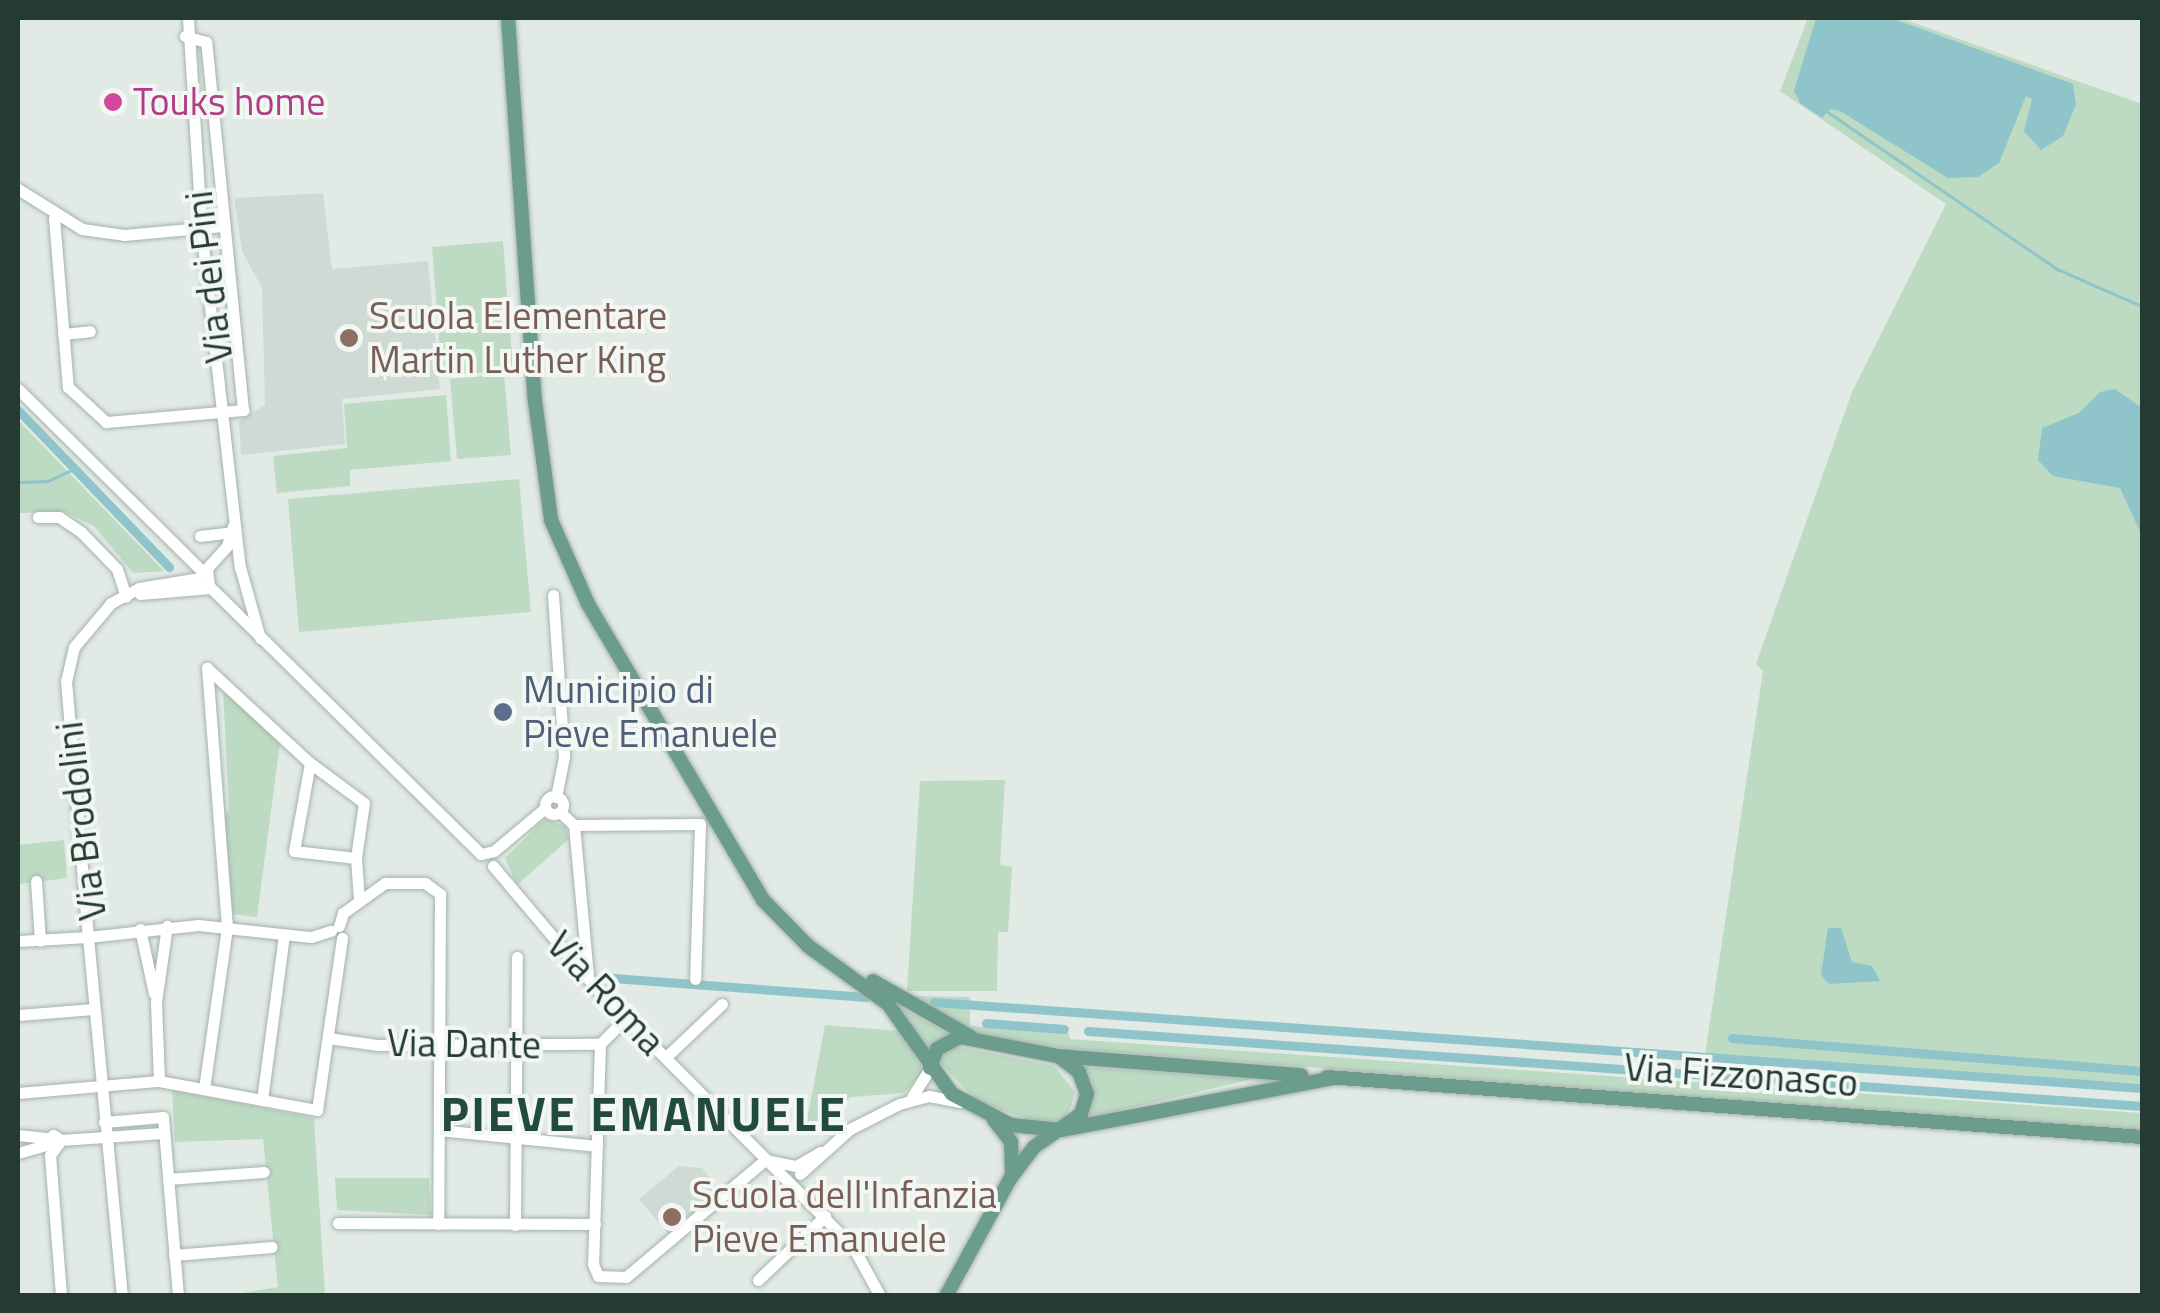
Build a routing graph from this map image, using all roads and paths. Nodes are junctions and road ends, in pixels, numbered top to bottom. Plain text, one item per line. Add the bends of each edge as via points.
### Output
1 (180, 18) edge
2 (188, 18) edge
3 (508, 18) edge
4 (186, 36) junction
5 (18, 189) edge
6 (54, 218) junction
7 (223, 226) junction
8 (201, 227) junction
9 (90, 331) dead end
10 (63, 334) junction
11 (18, 389) edge
12 (226, 412) junction
13 (234, 517) junction
14 (38, 518) dead end
15 (232, 532) junction
16 (200, 536) dead end
17 (177, 552) junction
18 (216, 559) junction
19 (240, 571) junction
20 (210, 583) junction
21 (553, 595) dead end
22 (126, 597) junction
23 (260, 638) junction
24 (310, 763) junction
25 (556, 796) junction
26 (545, 808) junction
27 (560, 812) junction
28 (574, 825) junction
29 (488, 852) junction
30 (356, 858) junction
31 (355, 879) junction
32 (36, 881) dead end
33 (385, 883) junction
34 (359, 900) junction
35 (167, 926) junction
36 (227, 927) junction
37 (140, 928) junction
38 (791, 930) junction
39 (339, 932) junction
40 (88, 936) junction
41 (284, 936) junction
42 (40, 941) junction
43 (18, 942) edge
44 (517, 957) dead end
45 (588, 974) junction
46 (694, 978) dead end
47 (156, 1002) junction
48 (722, 1004) dead end
49 (94, 1009) junction
50 (18, 1015) edge
51 (627, 1016) junction
52 (328, 1038) junction
53 (979, 1041) junction
54 (439, 1044) junction
55 (600, 1044) junction
56 (517, 1046) junction
57 (1058, 1056) junction
58 (666, 1057) junction
59 (930, 1068) junction
60 (1334, 1078) junction
61 (159, 1082) junction
62 (100, 1086) junction
63 (204, 1090) junction
64 (18, 1093) edge
65 (262, 1100) junction
66 (900, 1104) junction
67 (964, 1104) junction
68 (993, 1118) junction
69 (104, 1122) junction
70 (439, 1130) junction
71 (1061, 1130) junction
72 (164, 1133) junction
73 (18, 1136) edge
74 (2142, 1137) edge
75 (105, 1138) junction
76 (515, 1140) junction
77 (54, 1142) junction
78 (597, 1146) junction
79 (18, 1153) edge
80 (765, 1160) junction
81 (264, 1172) dead end
82 (792, 1174) junction
83 (1010, 1177) junction
84 (168, 1179) junction
85 (823, 1214) junction
86 (338, 1223) dead end
87 (438, 1224) junction
88 (595, 1224) junction
89 (516, 1225) junction
90 (272, 1246) dead end
91 (174, 1255) junction
92 (758, 1280) dead end
93 (61, 1296) edge
94 (122, 1296) edge
95 (178, 1296) edge
96 (880, 1296) edge
97 (946, 1296) edge

1 - 4 street, Via dei Pini
2 - 4 street, Via dei Pini
3 - 38 main road via 548,507 588,604 706,810
4 - 7 street via 206,42
4 - 8 street, Via dei Pini
5 - 6 street
6 - 8 street via 124,235
6 - 10 street
7 - 8 street
7 - 12 street via 243,410
8 - 12 street, Via dei Pini
9 - 10 street
10 - 12 street via 68,387 106,422
11 - 17 street
12 - 13 street, Via dei Pini
13 - 15 street, Via dei Pini
13 - 19 street, Via dei Pini
14 - 22 street via 59,517 81,532 117,569
15 - 16 street
15 - 18 street, Via dei Pini
17 - 18 street
17 - 20 street
18 - 19 street
18 - 20 street, Via dei Pini
19 - 20 street via 230,591
19 - 23 street
20 - 22 street
20 - 23 street
21 - 25 street via 564,758
22 - 40 street, Via Brodolini via 86,626 67,670
23 - 29 street
24 - 30 street via 364,802
24 - 30 street via 294,851
24 - 36 street via 207,668
25 - 26 street
25 - 27 street
26 - 27 street
26 - 29 street
27 - 28 street
28 - 45 street
28 - 46 street via 700,824
29 - 45 street, Via Roma via 493,866
30 - 31 street
31 - 33 street
31 - 34 street
32 - 42 street
33 - 34 street
33 - 54 street via 425,884 440,894
34 - 39 street
35 - 36 street, Via Brodolini
35 - 37 street, Via Brodolini
35 - 47 street
36 - 41 street, Via Brodolini
36 - 63 street
37 - 40 street, Via Brodolini
37 - 47 street
38 - 53 main road
38 - 59 main road via 888,1004
39 - 41 street, Via Brodolini
39 - 52 street
40 - 42 street
40 - 49 street
41 - 65 street
42 - 43 street
44 - 56 street
45 - 51 street, Via Roma
47 - 61 street
48 - 58 street
49 - 50 street
49 - 62 street
51 - 55 street
51 - 58 street, Via Roma
52 - 54 street, Via Dante
52 - 65 street via 317,1110
53 - 57 main road, Via Fizzonasco
53 - 59 main road via 960,1037 943,1043
54 - 56 street, Via Dante
54 - 70 street
55 - 56 street, Via Dante
55 - 78 street
56 - 76 street
57 - 60 main road, Via Fizzonasco
57 - 71 main road via 1079,1072 1088,1094 1081,1114
58 - 80 street, Via Roma
59 - 66 street via 924,1085
59 - 67 main road
60 - 71 main road, Via Fizzonasco
60 - 74 main road, Via Fizzonasco
61 - 62 street
61 - 63 street
62 - 64 street
62 - 69 street
63 - 65 street
66 - 67 street via 929,1096
66 - 82 street
67 - 68 main road
68 - 71 main road
68 - 83 main road via 1011,1142
69 - 72 street via 163,1117
69 - 75 street
70 - 76 street
70 - 87 street
71 - 83 main road via 1034,1147
72 - 75 street
72 - 84 street
73 - 77 street
75 - 77 street
75 - 94 street
76 - 78 street
76 - 89 street
77 - 79 street
77 - 93 street
78 - 88 street
80 - 82 street, Via Roma
80 - 88 street via 621,1279 605,1279 593,1264
81 - 84 street
82 - 85 street, Via Roma
83 - 97 main road
84 - 91 street
85 - 92 street
85 - 96 street, Via Roma via 868,1268
86 - 87 street
87 - 89 street
88 - 89 street
90 - 91 street
91 - 95 street

